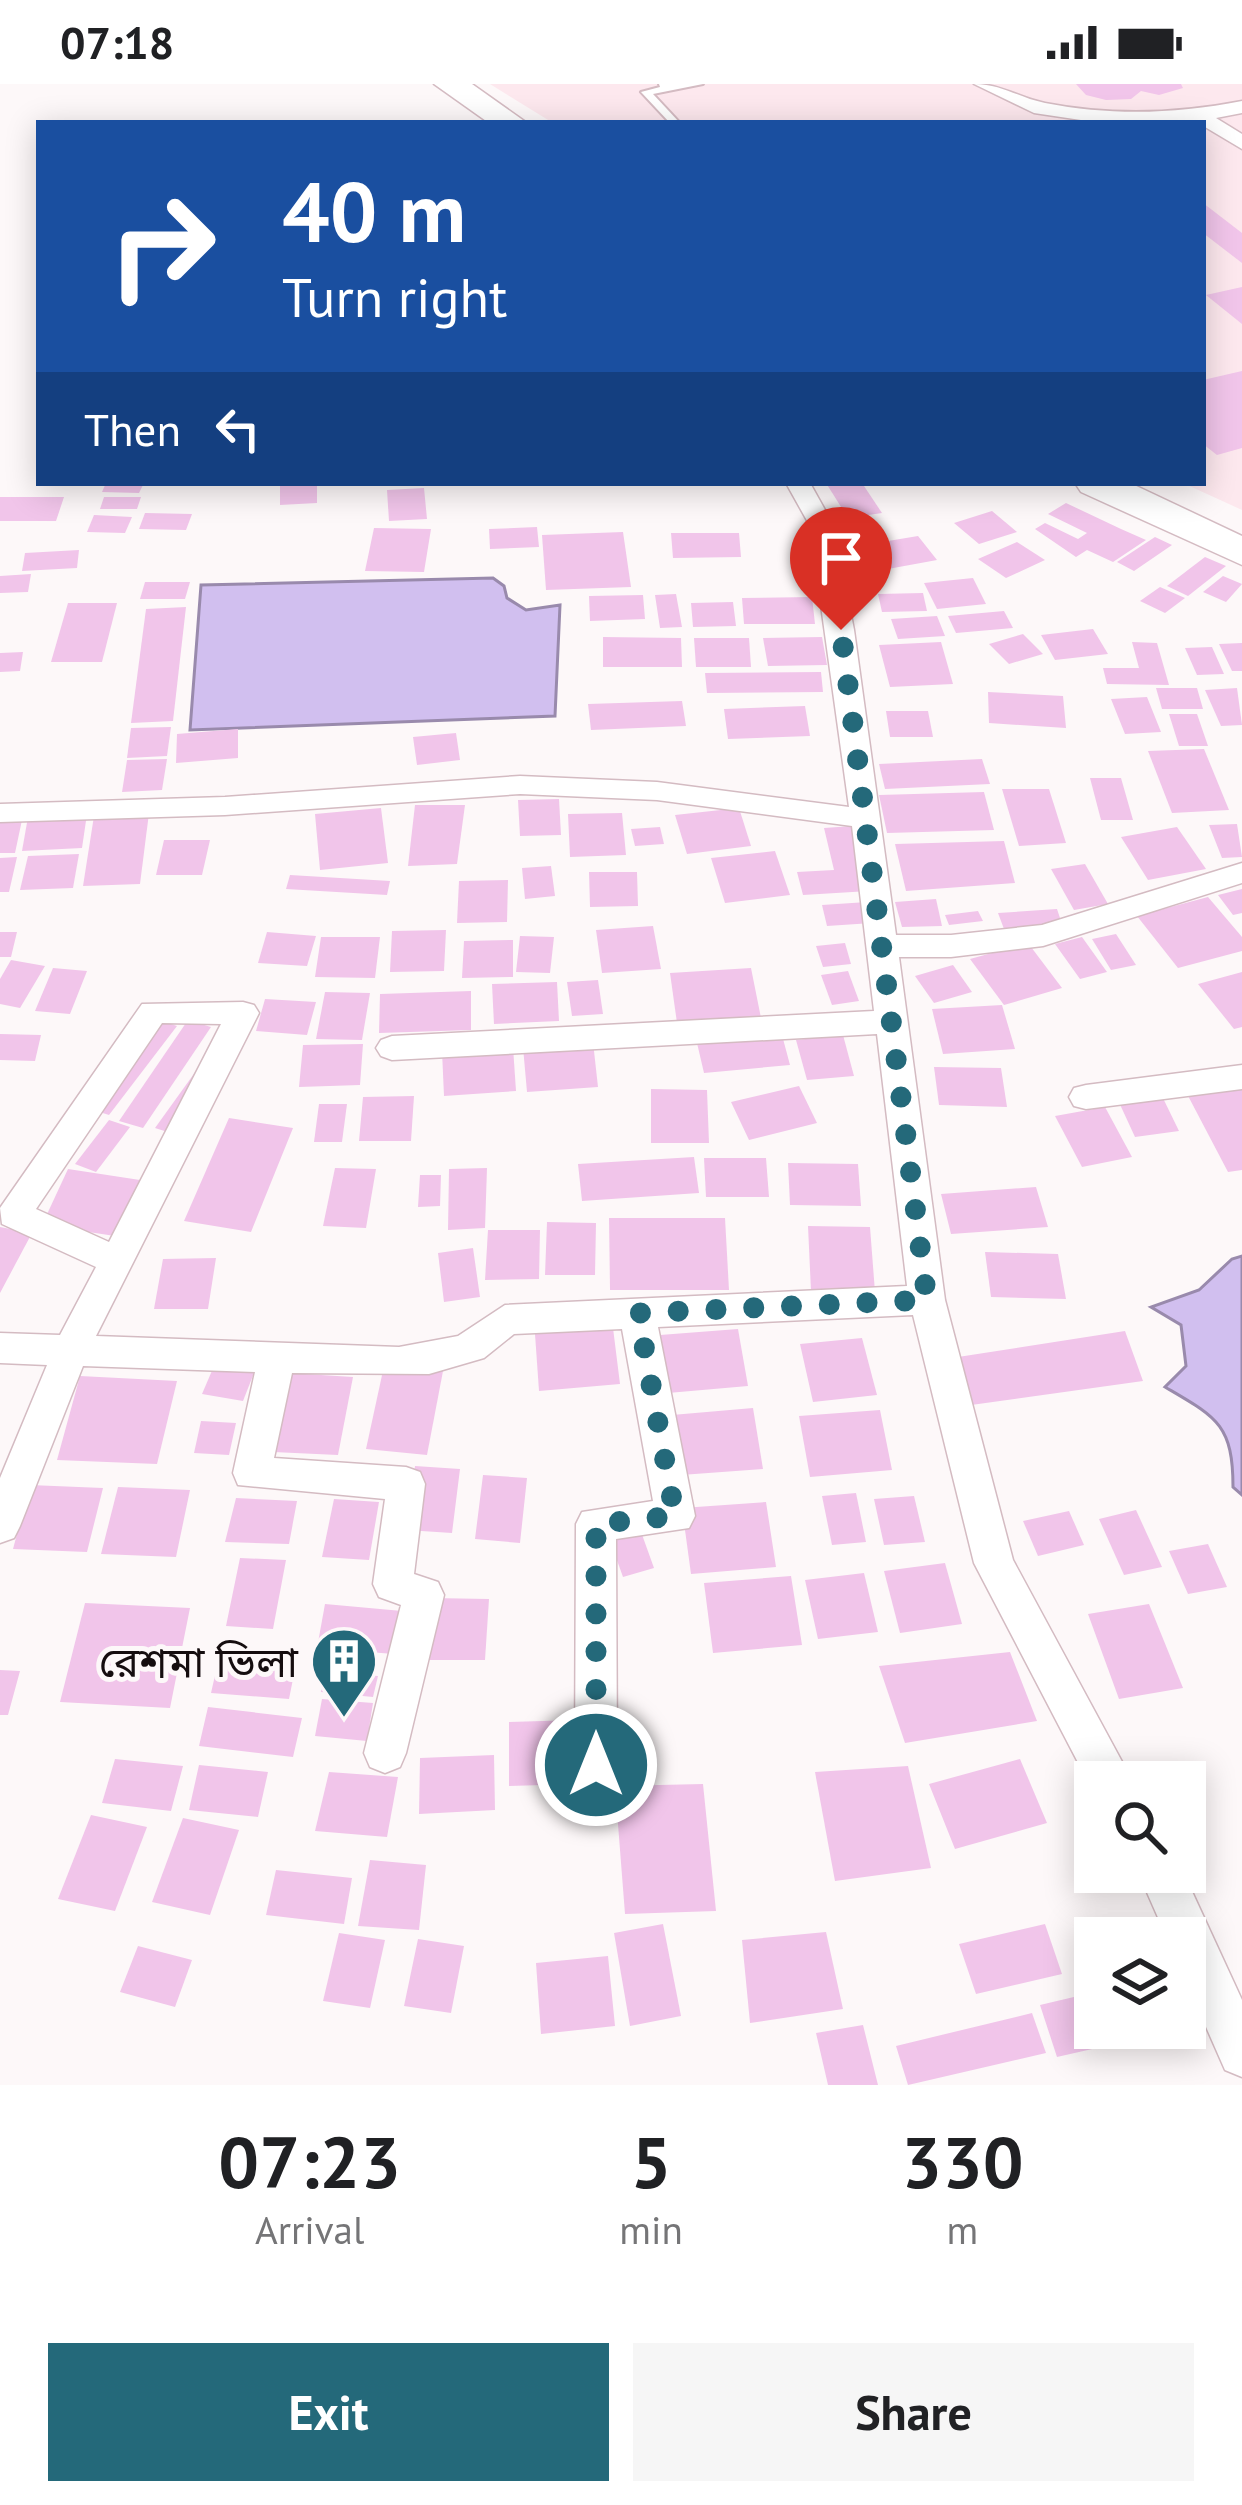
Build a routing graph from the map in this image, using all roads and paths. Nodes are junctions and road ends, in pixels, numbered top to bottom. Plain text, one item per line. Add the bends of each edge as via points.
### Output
1 (698, 84) edge
2 (982, 84) edge
3 (665, 86) edge
4 (438, 90) edge
5 (1242, 107) edge
6 (1199, 115) junction
7 (463, 120) edge
8 (504, 120) edge
9 (672, 120) edge
10 (1242, 142) edge
11 (800, 486) edge
12 (1102, 486) edge
13 (1165, 486) edge
14 (1242, 522) edge
15 (1242, 552) edge
16 (0, 814) edge
17 (863, 818) junction
18 (1242, 873) edge
19 (881, 946) junction
20 (891, 1022) junction
21 (392, 1048) dead end
22 (1242, 1077) edge
23 (1085, 1097) dead end
24 (117, 1261) junction
25 (927, 1300) junction
26 (638, 1313) junction
27 (0, 1348) edge
28 (71, 1350) junction
29 (277, 1358) junction
30 (0, 1526) edge
31 (385, 1753) dead end
32 (1101, 1761) edge
33 (596, 1765) dead end
34 (1170, 1893) edge
35 (1242, 2053) edge

1 - 3 lane
2 - 6 street via 1034,107 1118,120
3 - 9 lane via 646,92
4 - 7 highway
4 - 8 highway
5 - 6 street
6 - 10 street
11 - 17 street via 822,526
12 - 15 highway
13 - 14 highway
16 - 17 street via 520,785 657,790
17 - 19 street
18 - 19 street via 1043,935
19 - 20 street
20 - 21 street
20 - 25 street
22 - 23 street
24 - 24 street via 201,1096 243,1013 153,1012 14,1214
24 - 28 street
25 - 26 street
25 - 32 street via 994,1563
26 - 29 street via 505,1320 490,1339 441,1358
26 - 33 street via 675,1516 596,1524
27 - 28 street
28 - 29 street
28 - 30 street
29 - 31 street via 252,1473 406,1484 393,1584 424,1594
34 - 35 street

